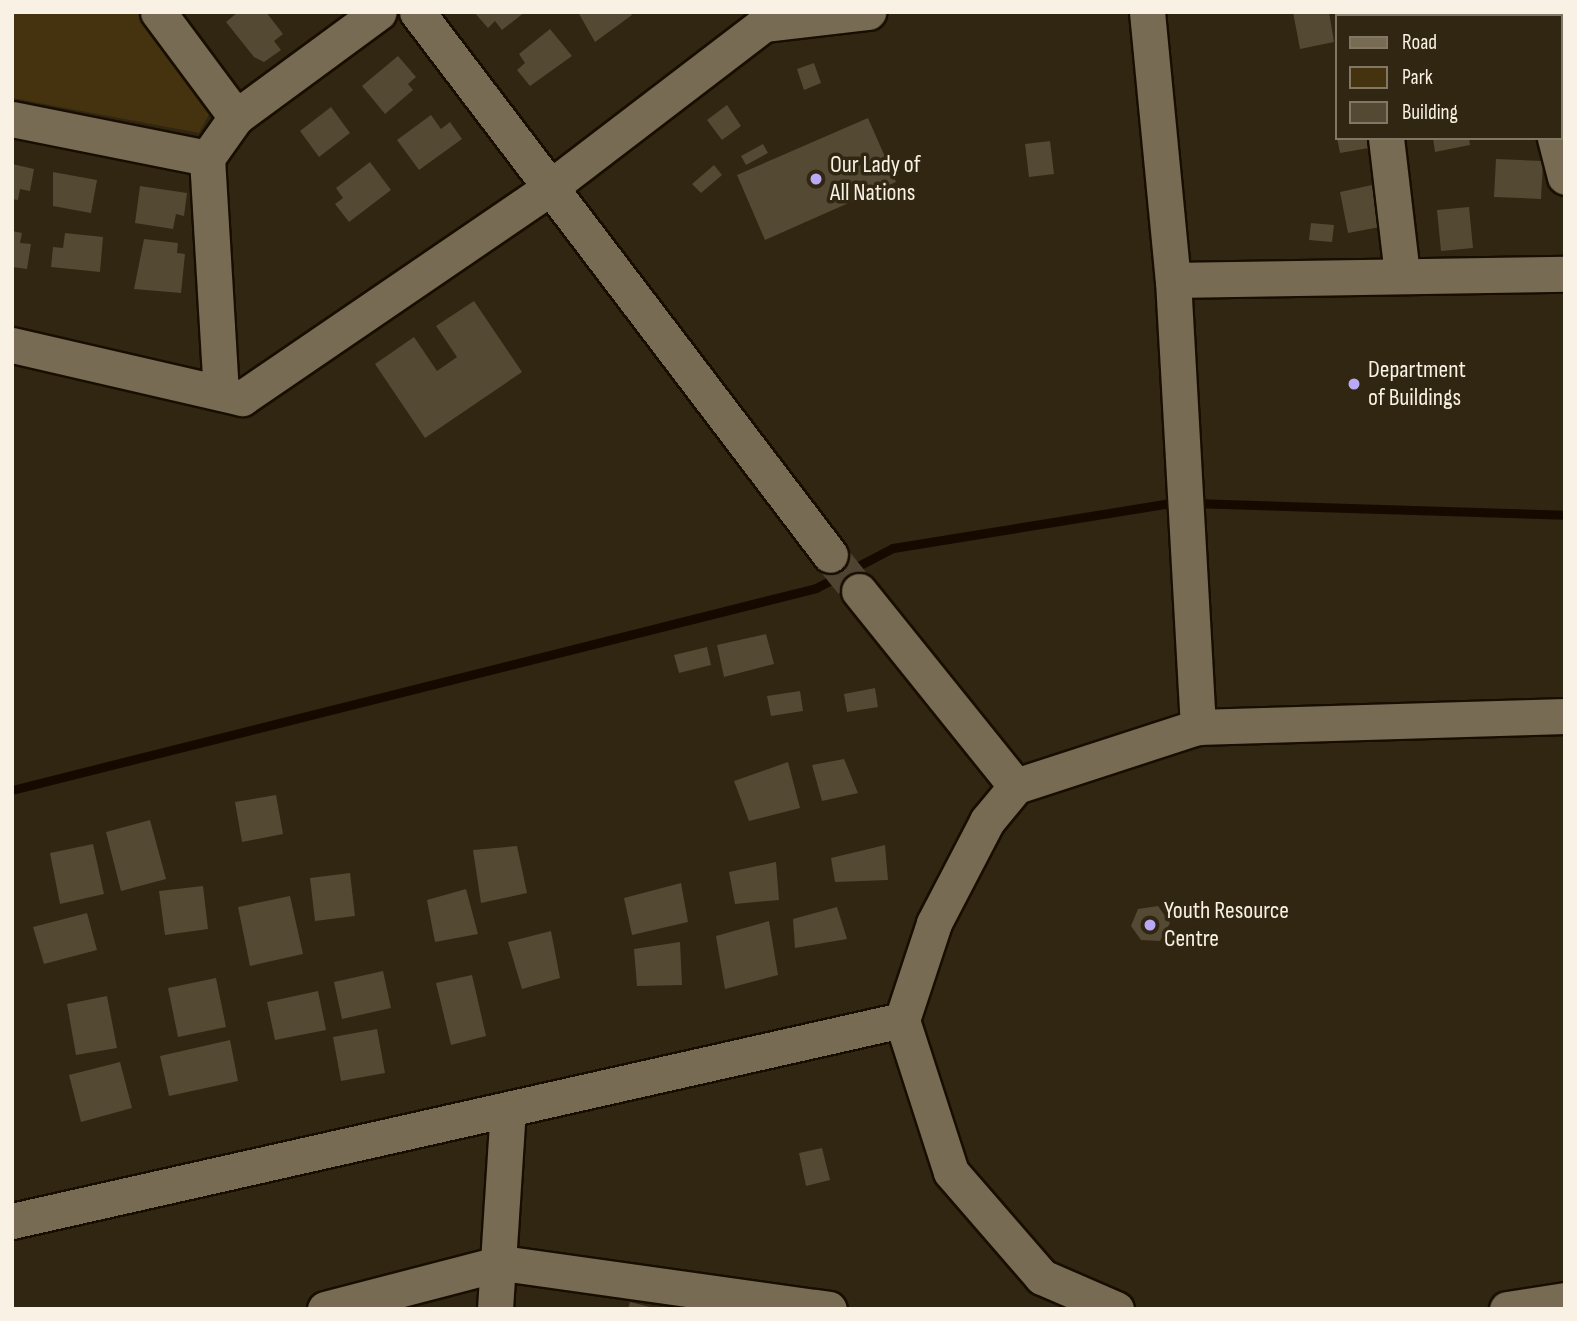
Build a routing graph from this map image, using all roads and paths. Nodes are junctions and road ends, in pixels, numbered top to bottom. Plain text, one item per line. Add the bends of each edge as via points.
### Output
1 (158, 12) edge
2 (379, 12) edge
3 (417, 12) edge
4 (868, 12) edge
5 (1147, 12) edge
6 (764, 18) edge
7 (236, 117) junction
8 (12, 119) edge
9 (1386, 140) edge
10 (1556, 140) edge
11 (207, 158) junction
12 (1565, 177) edge
13 (548, 189) junction
14 (1565, 274) edge
15 (1402, 275) junction
16 (1173, 281) junction
17 (12, 345) edge
18 (221, 393) junction
19 (830, 555) tunnel mouth
20 (859, 591) tunnel mouth
21 (1565, 716) edge
22 (1198, 727) junction
23 (1016, 786) junction
24 (902, 1020) junction
25 (509, 1110) junction
26 (12, 1221) edge
27 (502, 1263) junction
28 (664, 1296) edge
29 (1565, 1300) edge
30 (331, 1308) edge
31 (495, 1309) edge
32 (828, 1309) edge
33 (1116, 1309) edge
34 (1507, 1309) edge

1 - 7 street
2 - 7 street
3 - 13 street
4 - 6 street
5 - 16 street
6 - 13 street
7 - 11 street
8 - 11 street
9 - 15 street
10 - 12 street
11 - 18 street
13 - 18 street via 242,398
13 - 19 street
14 - 15 street
15 - 16 street
16 - 22 street
17 - 18 street
20 - 23 street
21 - 22 street
22 - 23 street
23 - 24 street via 987,821 934,923
24 - 25 street
24 - 33 street via 951,1172 1042,1276
25 - 26 street
25 - 27 street
27 - 28 street
27 - 30 street
27 - 31 street
28 - 32 street
29 - 34 street

